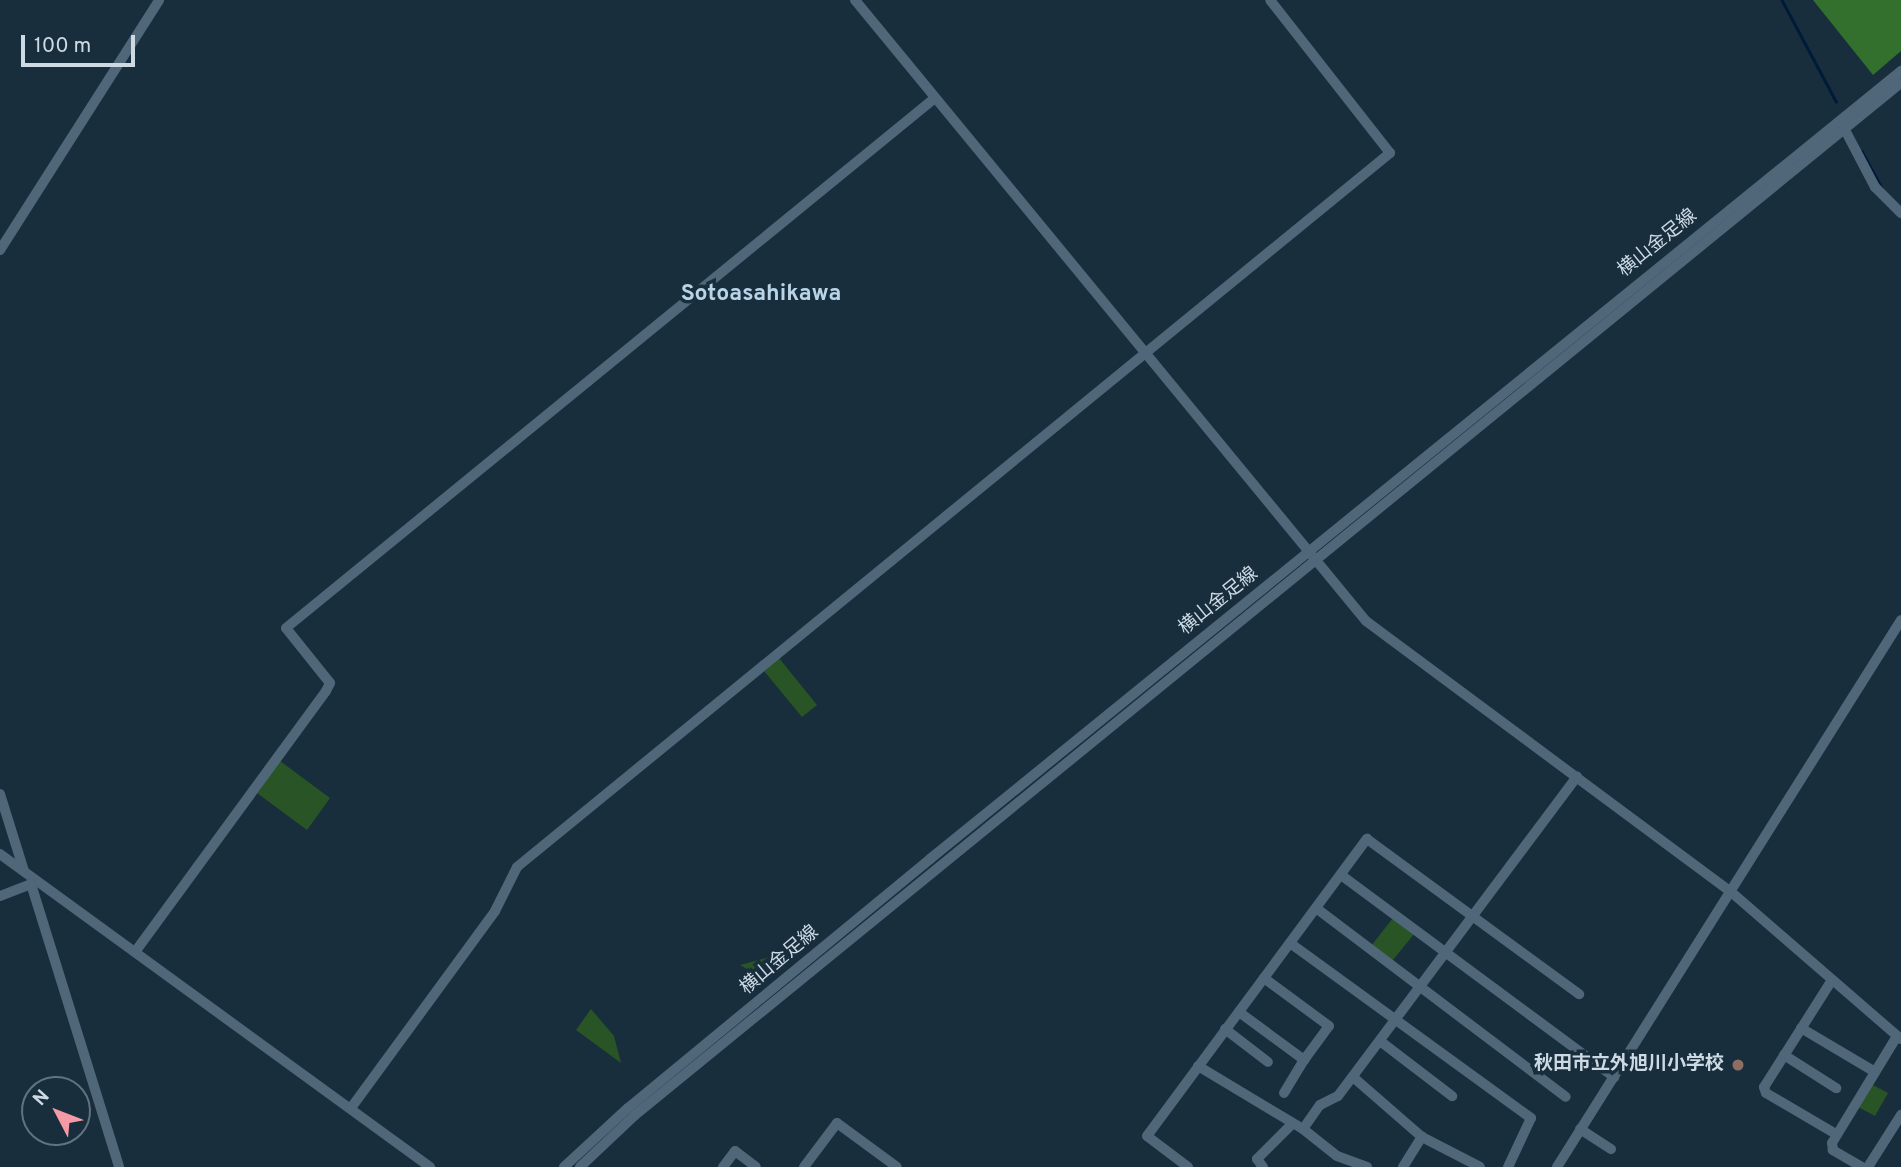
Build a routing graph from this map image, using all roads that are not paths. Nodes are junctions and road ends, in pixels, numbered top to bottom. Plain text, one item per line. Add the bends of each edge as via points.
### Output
1 (159, 0) edge
2 (855, 0) edge
3 (1270, 0) edge
4 (1901, 71) edge
5 (1901, 83) edge
6 (935, 98) junction
7 (1844, 128) junction
8 (1901, 213) edge
9 (0, 250) edge
10 (1144, 353) junction
11 (1310, 557) junction
12 (1901, 620) edge
13 (1577, 776) junction
14 (0, 794) edge
15 (0, 854) edge
16 (22, 869) junction
17 (1341, 874) junction
18 (30, 883) junction
19 (1730, 891) junction
20 (0, 896) edge
21 (1316, 908) junction
22 (1472, 916) junction
23 (1290, 943) junction
24 (135, 952) junction
25 (1445, 952) junction
26 (1264, 978) junction
27 (1832, 979) junction
28 (1420, 986) junction
29 (1579, 994) dead end
30 (1239, 1012) junction
31 (1396, 1020) junction
32 (1801, 1028) junction
33 (1225, 1029) junction
34 (1899, 1037) edge
35 (1380, 1041) junction
36 (1784, 1055) junction
37 (1304, 1060) junction
38 (1268, 1062) dead end
39 (1198, 1066) junction
40 (1875, 1072) junction
41 (1353, 1077) junction
42 (1614, 1077) junction
43 (1836, 1088) dead end
44 (1284, 1093) dead end
45 (1452, 1096) dead end
46 (1566, 1097) dead end
47 (351, 1108) junction
48 (1901, 1115) edge
49 (1297, 1126) junction
50 (1580, 1129) junction
51 (1836, 1135) junction
52 (1422, 1137) junction
53 (1611, 1149) dead end
54 (1559, 1163) edge
55 (1344, 1164) edge
56 (120, 1167) edge
57 (430, 1167) edge
58 (564, 1167) edge
59 (580, 1167) edge
60 (723, 1167) edge
61 (756, 1167) edge
62 (804, 1167) edge
63 (897, 1167) edge
64 (1188, 1167) edge
65 (1262, 1167) edge
66 (1367, 1167) edge
67 (1403, 1167) edge
68 (1480, 1167) edge
69 (1508, 1167) edge
70 (1571, 1167) edge
71 (1862, 1167) edge
72 (1868, 1167) edge

1 - 9 street
2 - 6 street
3 - 10 street via 1390,153
4 - 11 street, 横山金足線
5 - 7 street, 横山金足線
6 - 10 street
6 - 24 street via 286,628 330,682 326,691
7 - 8 street via 1875,187
7 - 11 street, 横山金足線
10 - 11 street
10 - 47 street via 517,867 495,911
11 - 13 street via 1366,621
11 - 58 street, 横山金足線 via 628,1108
11 - 59 street, 横山金足線 via 635,1115
12 - 19 street
13 - 19 street
13 - 22 street
14 - 16 street
15 - 16 street
16 - 18 street
17 - 21 street
17 - 22 street via 1367,839
17 - 25 street
18 - 20 street
18 - 24 street
18 - 56 street
19 - 27 street
19 - 42 street
21 - 23 street
21 - 28 street
22 - 25 street
22 - 29 street
23 - 26 street
23 - 31 street
24 - 47 street
25 - 28 street
25 - 42 street
26 - 30 street
26 - 37 street via 1329,1026
27 - 32 street
27 - 34 street
28 - 31 street
28 - 46 street
30 - 33 street
30 - 37 street
31 - 35 street
31 - 69 street via 1531,1118
32 - 36 street
32 - 40 street
33 - 38 street
33 - 39 street
34 - 40 street
35 - 41 street
35 - 45 street
36 - 43 street
36 - 51 street via 1764,1087 1766,1093
37 - 44 street
39 - 49 street
39 - 64 street via 1147,1136
40 - 51 street
41 - 49 street via 1338,1096
41 - 52 street
42 - 50 street
47 - 57 street
48 - 72 street
49 - 55 street
49 - 65 street via 1257,1159
50 - 53 street
50 - 54 street
51 - 71 street via 1833,1150
52 - 67 street
52 - 68 street
54 - 70 street
55 - 66 street
60 - 61 street via 735,1151
62 - 63 street via 837,1123

